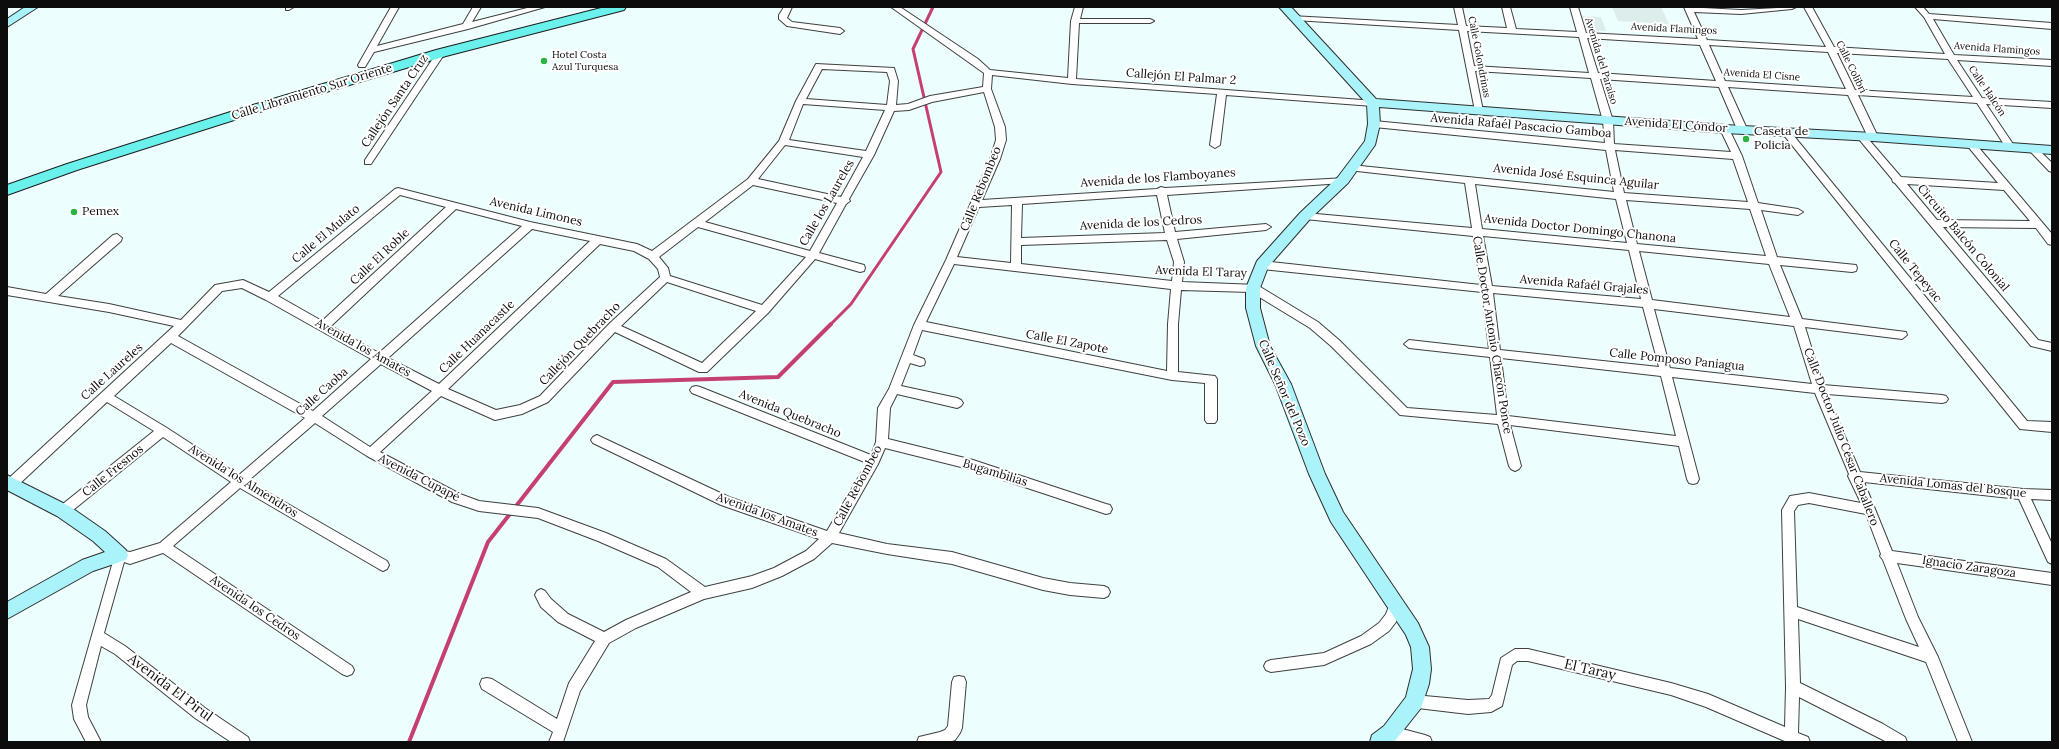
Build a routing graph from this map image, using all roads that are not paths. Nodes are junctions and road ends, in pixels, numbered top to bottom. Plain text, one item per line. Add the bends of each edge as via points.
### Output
1 (15, 7) edge
2 (32, 7) edge
3 (395, 7) edge
4 (475, 7) edge
5 (541, 7) edge
6 (580, 7) edge
7 (620, 7) edge
8 (788, 7) edge
9 (895, 7) edge
10 (1078, 7) edge
11 (1284, 7) edge
12 (1458, 7) edge
13 (1506, 7) edge
14 (1574, 7) edge
15 (1792, 7) edge
16 (1808, 7) edge
17 (1919, 7) edge
18 (1689, 8) edge
19 (531, 9) edge
20 (7, 12) edge
21 (1927, 16) junction
22 (1294, 18) junction
23 (1150, 20) dead end
24 (1076, 21) junction
25 (7, 24) edge
26 (2052, 26) edge
27 (465, 27) junction
28 (1462, 27) junction
29 (1512, 30) junction
30 (840, 31) dead end
31 (1582, 35) junction
32 (1703, 42) junction
33 (370, 50) junction
34 (1831, 50) junction
35 (441, 53) junction
36 (1951, 57) junction
37 (2052, 64) edge
38 (362, 65) junction
39 (1470, 68) junction
40 (988, 72) junction
41 (1595, 76) junction
42 (1072, 81) junction
43 (1722, 84) junction
44 (987, 89) junction
45 (1222, 92) junction
46 (1852, 92) junction
47 (1980, 100) junction
48 (800, 101) junction
49 (1373, 103) junction
50 (2052, 105) edge
51 (891, 108) junction
52 (1479, 112) junction
53 (1608, 121) junction
54 (1374, 124) junction
55 (1725, 129) junction
56 (1742, 129) junction
57 (1786, 132) junction
58 (1867, 137) junction
59 (783, 142) junction
60 (1971, 144) junction
61 (1215, 145) dead end
62 (1610, 147) junction
63 (2010, 147) junction
64 (2032, 148) junction
65 (2052, 150) edge
66 (869, 156) junction
67 (1737, 156) junction
68 (368, 162) dead end
69 (2052, 169) edge
70 (1347, 174) junction
71 (7, 177) edge
72 (1469, 179) junction
73 (1896, 180) junction
74 (751, 181) junction
75 (2007, 187) junction
76 (7, 190) edge
77 (398, 190) joint
78 (1161, 190) junction
79 (1620, 196) junction
80 (1017, 200) junction
81 (844, 201) junction
82 (974, 204) junction
83 (454, 206) junction
84 (1753, 206) junction
85 (1798, 212) dead end
86 (1305, 216) junction
87 (697, 223) junction
88 (1934, 223) junction
89 (530, 225) junction
90 (2039, 225) junction
91 (1266, 227) dead end
92 (1476, 232) junction
93 (1171, 236) junction
94 (117, 238) dead end
95 (599, 239) junction
96 (2052, 241) edge
97 (1018, 242) junction
98 (1633, 248) junction
99 (813, 255) junction
100 (653, 256) junction
101 (952, 260) junction
102 (1773, 261) junction
103 (1262, 265) junction
104 (860, 268) dead end
105 (1016, 268) junction
106 (1852, 268) dead end
107 (664, 273) junction
108 (231, 284) joint
109 (1178, 286) junction
110 (1253, 288) junction
111 (1487, 290) junction
112 (7, 291) edge
113 (49, 297) junction
114 (270, 297) junction
115 (1649, 304) junction
116 (764, 310) junction
117 (1798, 323) junction
118 (181, 324) junction
119 (919, 325) junction
120 (323, 327) junction
121 (612, 327) junction
122 (1902, 335) dead end
123 (170, 337) junction
124 (1409, 344) dead end
125 (2052, 347) edge
126 (1494, 354) junction
127 (378, 358) junction
128 (907, 358) junction
129 (920, 362) dead end
130 (1666, 372) junction
131 (1172, 376) junction
132 (894, 389) junction
133 (1819, 389) junction
134 (440, 390) junction
135 (696, 390) dead end
136 (105, 396) junction
137 (1942, 399) dead end
138 (958, 403) dead end
139 (495, 415) joint
140 (314, 417) junction
141 (1211, 420) dead end
142 (1503, 420) junction
143 (2052, 427) edge
144 (163, 431) junction
145 (597, 440) dead end
146 (882, 442) junction
147 (1684, 442) junction
148 (371, 453) junction
149 (874, 461) junction
150 (1515, 466) dead end
151 (1854, 476) junction
152 (1693, 479) dead end
153 (10, 482) edge
154 (240, 482) junction
155 (2023, 494) junction
156 (2052, 495) edge
157 (1106, 509) dead end
158 (1870, 510) junction
159 (63, 511) junction
160 (830, 537) junction
161 (164, 547) junction
162 (120, 555) junction
163 (1886, 556) junction
164 (2052, 558) edge
165 (383, 565) dead end
166 (2052, 579) edge
167 (1104, 592) dead end
168 (703, 593) junction
169 (540, 595) dead end
170 (1396, 605) junction
171 (1792, 610) junction
172 (7, 611) edge
173 (96, 636) junction
174 (604, 640) junction
175 (1931, 657) junction
176 (1271, 666) dead end
177 (347, 670) dead end
178 (959, 682) dead end
179 (487, 684) dead end
180 (1793, 687) junction
181 (1414, 702) junction
182 (561, 729) junction
183 (1385, 738) edge
184 (1797, 739) edge
185 (94, 742) edge
186 (243, 742) edge
187 (556, 742) edge
188 (924, 742) edge
189 (1425, 742) edge
190 (1900, 742) edge
191 (1965, 742) edge

1 - 20 street
2 - 25 street
3 - 33 street
4 - 27 street
5 - 19 street
6 - 38 main road, Calle Libramiento Sur Oriente
7 - 35 main road, Calle Libramiento Sur Oriente
8 - 30 street via 783,18 790,24
9 - 40 street
10 - 24 street
11 - 22 street
12 - 28 street, Calle Golondrinas
13 - 29 street
14 - 31 street, Avenida del Paraíso
15 - 18 street via 1741,12
16 - 34 street, Calle Colibrí
17 - 21 street, Calle Halcón
18 - 32 street
19 - 27 street
21 - 26 street
21 - 36 street, Calle Halcón
22 - 28 street, Avenida Flamingos
22 - 49 street
23 - 24 street
24 - 42 street
27 - 33 street
28 - 29 street, Avenida Flamingos
28 - 39 street, Calle Golondrinas
29 - 31 street, Avenida Flamingos
31 - 32 street, Avenida Flamingos
31 - 41 street, Avenida del Paraíso
32 - 34 street, Avenida Flamingos
32 - 43 street
33 - 38 street
34 - 36 street, Avenida Flamingos
34 - 46 street, Calle Colibrí
35 - 68 street, Callejón Santa Cruz
35 - 76 main road, Calle Libramiento Sur Oriente via 248,111
36 - 37 street, Avenida Flamingos
36 - 47 street, Calle Halcón
38 - 71 main road, Calle Libramiento Sur Oriente
39 - 41 street, Avenida El Cisne
39 - 52 street, Calle Golondrinas
40 - 42 street, Callejón El Palmar 2
40 - 44 street, Calle Rebombeo
41 - 43 street, Avenida El Cisne
41 - 53 street, Avenida del Paraíso
42 - 45 street, Callejón El Palmar 2
43 - 46 street, Avenida El Cisne
43 - 56 street
44 - 51 street via 930,99 909,107
44 - 82 street, Calle Rebombeo via 1000,127 1001,140
45 - 49 street, Callejón El Palmar 2
45 - 61 street
46 - 47 street, Avenida El Cisne
46 - 58 street, Calle Colibrí
47 - 50 street, Avenida El Cisne
47 - 63 street, Calle Halcón
48 - 51 street
48 - 51 street, Calle los Laureles via 819,66 881,69 891,70 894,81
48 - 59 street
49 - 52 street, Avenida El Cóndor
49 - 54 street, Calle Señor del Pozo
51 - 66 street, Calle los Laureles
52 - 53 street, Avenida El Cóndor
53 - 55 street, Avenida El Cóndor
53 - 62 street, Avenida del Paraíso
54 - 62 street, Avenida Rafaél Pascacio Gamboa
54 - 70 street, Calle Señor del Pozo via 1371,142
55 - 56 street, Avenida El Cóndor
55 - 67 street, Calle Doctor Julio César Caballero
56 - 57 street, Avenida El Cóndor
57 - 58 street, Avenida El Cóndor
57 - 143 street, Calle Tepeyac via 2024,426
58 - 60 street, Avenida El Cóndor
58 - 73 street, Circuito Balcón Colonial
59 - 66 street
59 - 74 street
60 - 63 street, Avenida El Cóndor
60 - 75 street
62 - 67 street, Avenida Rafaél Pascacio Gamboa
62 - 79 street, Avenida del Paraíso
63 - 64 street, Avenida El Cóndor
64 - 65 street, Avenida El Cóndor
64 - 69 street
66 - 81 street, Calle los Laureles
67 - 84 street, Calle Doctor Julio César Caballero
70 - 72 street, Avenida José Esquinca Aguilar
70 - 78 street, Avenida de los Flamboyanes
70 - 86 street, Calle Señor del Pozo
72 - 79 street, Avenida José Esquinca Aguilar
72 - 92 street, Calle Doctor Antonio Chacón Ponce
73 - 75 street
73 - 88 street, Circuito Balcón Colonial
74 - 81 street
74 - 87 street
75 - 90 street
77 - 83 street, Avenida Limones
77 - 114 street, Calle El Mulato
78 - 80 street, Avenida de los Flamboyanes
78 - 93 street
79 - 84 street, Avenida José Esquinca Aguilar
79 - 98 street, Avenida del Paraíso
80 - 82 street, Avenida de los Flamboyanes
80 - 97 street
81 - 99 street, Calle los Laureles
82 - 101 street, Calle Rebombeo
83 - 89 street, Avenida Limones
83 - 120 street, Calle El Roble
84 - 85 street, Avenida José Esquinca Aguilar
84 - 102 street, Calle Doctor Julio César Caballero
86 - 92 street, Avenida Doctor Domingo Chanona
86 - 103 street, Calle Señor del Pozo
87 - 99 street
87 - 100 street
88 - 90 street
88 - 125 street, Circuito Balcón Colonial via 2035,343
89 - 95 street, Avenida Limones
89 - 127 street, Calle Caoba
90 - 96 street
91 - 93 street, Avenida de los Cedros
92 - 98 street, Avenida Doctor Domingo Chanona
92 - 111 street, Calle Doctor Antonio Chacón Ponce
93 - 97 street, Avenida de los Cedros
93 - 109 street via 1179,262
94 - 113 street
95 - 100 street, Avenida Limones via 638,248
95 - 134 street, Calle Huanacastle
97 - 105 street
98 - 102 street, Avenida Doctor Domingo Chanona
98 - 115 street, Avenida del Paraíso
99 - 104 street
99 - 116 street, Calle los Laureles
100 - 107 street, Avenida Limones
101 - 105 street, Avenida El Taray
101 - 119 street, Calle Rebombeo
102 - 106 street, Avenida Doctor Domingo Chanona
102 - 117 street, Calle Doctor Julio César Caballero
103 - 110 street, Calle Señor del Pozo
103 - 111 street, Avenida Rafaél Grajales
105 - 109 street, Avenida El Taray
107 - 116 street
107 - 121 street, Callejón Quebracho
108 - 114 street, Avenida los Amates via 243,284
108 - 118 street, Calle Laureles via 219,288
109 - 110 street, Avenida El Taray
109 - 131 street via 1173,324
110 - 142 street, Avenida El Taray via 1319,330 1404,412
110 - 170 street, Calle Señor del Pozo via 1252,308 1263,346 1283,384 1317,474 1337,517
111 - 115 street, Avenida Rafaél Grajales
111 - 126 street, Calle Doctor Antonio Chacón Ponce
112 - 113 street
113 - 118 street
114 - 120 street, Avenida los Amates
115 - 117 street, Avenida Rafaél Grajales
115 - 130 street, Avenida del Paraíso
116 - 121 street, Calle los Laureles via 703,369
117 - 122 street, Avenida Rafaél Grajales
117 - 133 street, Calle Doctor Julio César Caballero
118 - 123 street, Calle Laureles
119 - 128 street, Calle Rebombeo
119 - 131 street, Calle El Zapote
120 - 127 street, Avenida los Amates
121 - 139 street, Callejón Quebracho via 544,399 522,409
123 - 136 street, Calle Laureles
123 - 140 street, Avenida Cupapé
124 - 126 street, Calle Pomposo Paniagua
126 - 130 street, Calle Pomposo Paniagua
126 - 142 street, Calle Doctor Antonio Chacón Ponce
127 - 134 street, Avenida los Amates
127 - 140 street, Calle Caoba
128 - 129 street
128 - 132 street, Calle Rebombeo
130 - 133 street, Calle Pomposo Paniagua
130 - 147 street, Avenida del Paraíso
131 - 141 street, Calle El Zapote via 1211,379
132 - 138 street
132 - 146 street, Calle Rebombeo via 884,408
133 - 137 street, Calle Pomposo Paniagua
133 - 151 street, Calle Doctor Julio César Caballero
134 - 139 street, Avenida los Amates
134 - 148 street, Calle Huanacastle
135 - 149 street, Avenida Quebracho
136 - 144 street, Avenida los Almendros
136 - 153 street, Calle Laureles
140 - 148 street, Avenida Cupapé
140 - 154 street, Calle Caoba
142 - 147 street
142 - 150 street, Calle Doctor Antonio Chacón Ponce
144 - 154 street, Avenida los Almendros
144 - 159 street, Calle Fresnos
145 - 160 street, Avenida los Amates via 725,501
146 - 149 street, Calle Rebombeo
146 - 157 street, Bugambilias via 972,465
147 - 152 street, Avenida del Paraíso
148 - 168 street, Avenida Cupapé via 456,498 479,506 538,513 602,537 662,563
149 - 160 street, Calle Rebombeo
151 - 155 street, Avenida Lomas del Bosque
151 - 158 street, Calle Doctor Julio César Caballero
153 - 159 street
154 - 161 street, Calle Caoba
154 - 165 street, Avenida los Almendros
155 - 156 street, Avenida Lomas del Bosque
155 - 164 street
158 - 163 street, Calle Doctor Julio César Caballero
158 - 171 street via 1809,498 1794,500 1788,510
159 - 162 street via 99,536
160 - 167 street, Avenida los Amates via 887,549 952,558 1070,589
160 - 168 street, Calle Rebombeo via 810,555 778,572 752,582
161 - 162 street, Calle Caoba via 130,558
161 - 177 street, Avenida los Cedros
162 - 172 street via 88,565
162 - 173 street
163 - 166 street, Ignacio Zaragoza
163 - 175 street, Calle Doctor Julio César Caballero
168 - 174 street, Calle Rebombeo via 631,624
169 - 174 street via 564,618
170 - 176 street via 1384,627 1351,648 1324,659
170 - 181 street, Calle Señor del Pozo via 1420,647 1422,669
171 - 175 street
171 - 180 street
173 - 185 street via 79,705 81,719
173 - 186 street, Avenida El Pirul via 120,650 200,713
174 - 182 street, Calle Rebombeo via 574,688
175 - 191 street, Calle Doctor Julio César Caballero
178 - 188 street via 955,728 941,739
179 - 182 street
180 - 184 street
180 - 190 street
181 - 183 street, Calle Señor del Pozo
181 - 184 street, El Taray via 1468,707 1492,705 1499,695 1506,662 1515,655 1528,655 1708,700
182 - 187 street, Calle Rebombeo
183 - 189 street

